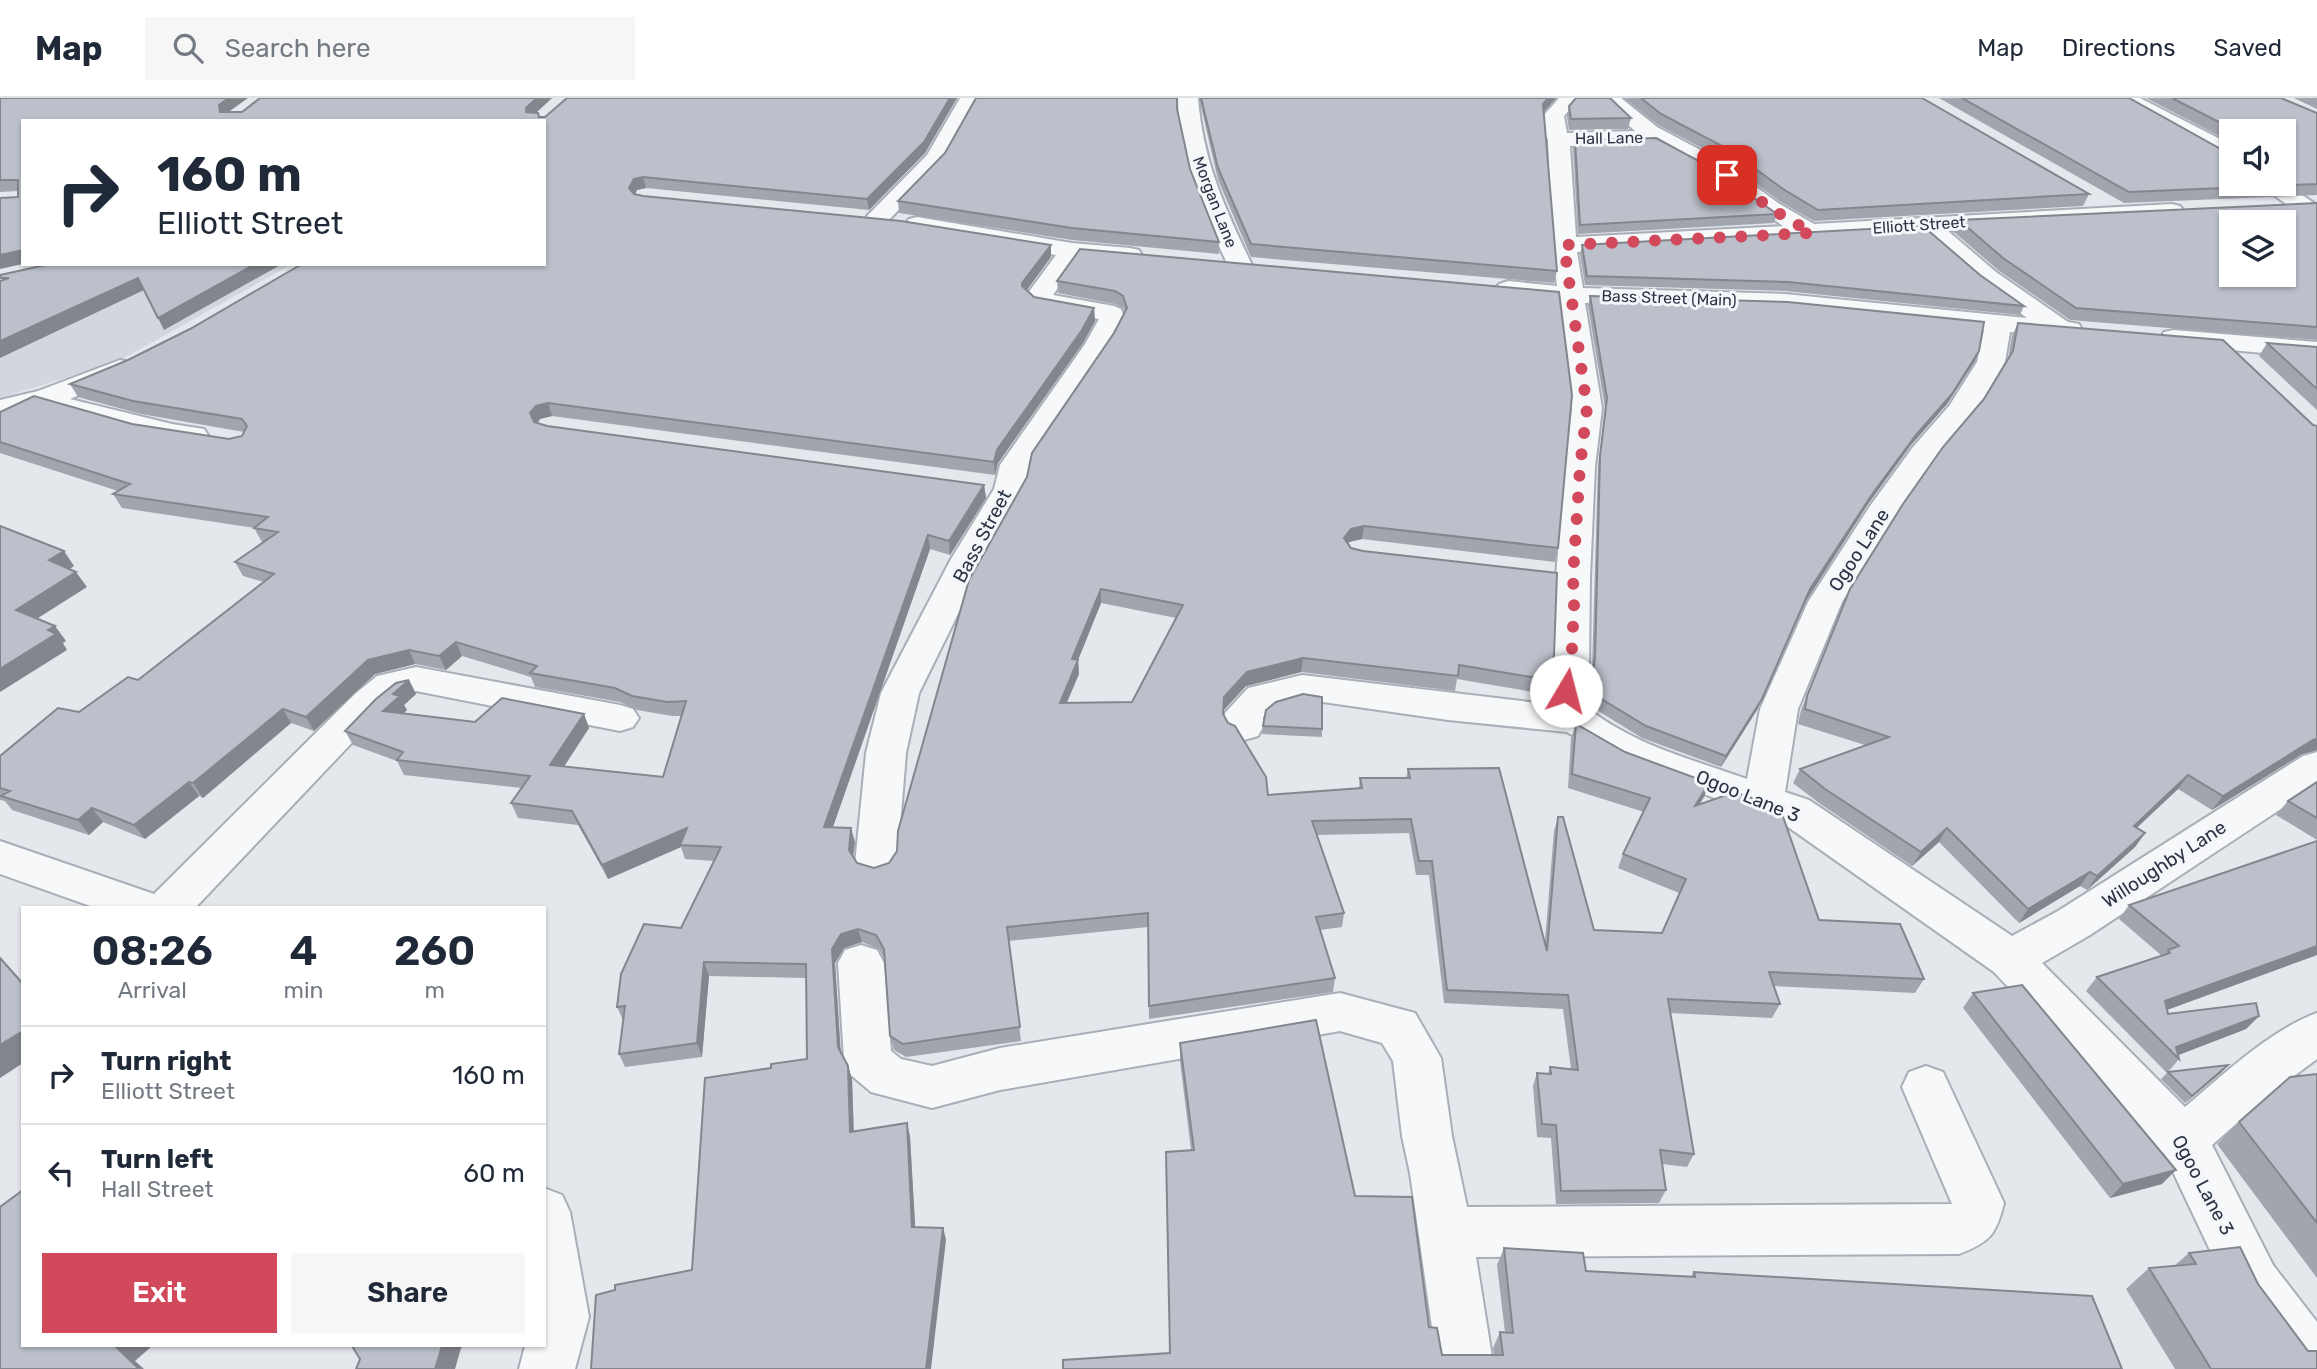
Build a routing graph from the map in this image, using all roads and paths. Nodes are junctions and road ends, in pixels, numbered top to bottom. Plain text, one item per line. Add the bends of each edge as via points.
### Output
1 (970, 98) edge
2 (1188, 98) edge
3 (1570, 98) edge
4 (1609, 98) edge
5 (2124, 98) edge
6 (1659, 137) junction
7 (1559, 140) junction
8 (2219, 142) edge
9 (2082, 192) edge
10 (2290, 196) edge
11 (2263, 208) edge
12 (2312, 209) edge
13 (2199, 211) edge
14 (2118, 213) junction
15 (849, 218) edge
16 (876, 220) junction
17 (1926, 224) junction
18 (1812, 233) junction
19 (1564, 245) junction
20 (1072, 250) junction
21 (1156, 257) edge
22 (1212, 262) edge
23 (1240, 265) junction
24 (1266, 267) edge
25 (1478, 287) edge
26 (1572, 295) junction
27 (1998, 324) junction
28 (2061, 330) junction
29 (2090, 331) edge
30 (2147, 336) edge
31 (2223, 341) junction
32 (2317, 351) edge
33 (139, 358) edge
34 (2258, 374) edge
35 (47, 398) junction
36 (0, 410) edge
37 (224, 439) edge
38 (620, 718) dead end
39 (1575, 720) junction
40 (1244, 727) dead end
41 (2317, 766) edge
42 (1764, 798) junction
43 (0, 857) edge
44 (876, 864) edge
45 (138, 906) edge
46 (169, 906) edge
47 (2010, 959) junction
48 (861, 963) dead end
49 (2317, 1033) edge
50 (1926, 1087) dead end
51 (2183, 1139) junction
52 (546, 1224) edge
53 (1444, 1232) junction
54 (2317, 1368) edge
55 (547, 1369) edge
56 (1466, 1369) edge

1 - 16 street via 936,158
2 - 23 street, Morgan Lane via 1190,135 1209,198
3 - 7 street via 1554,115
4 - 6 street
5 - 8 street
6 - 7 street, Hall Lane
6 - 18 street via 1715,167
7 - 19 street
9 - 14 street
10 - 12 street
11 - 12 street
13 - 14 street, Elliott Street
14 - 17 street, Elliott Street
15 - 16 street
16 - 20 street
17 - 18 street, Elliott Street
17 - 28 street
18 - 19 street, Elliott Street
19 - 26 street
20 - 21 street
20 - 44 street, Bass Street via 1038,297 1112,314 1112,319 997,488 968,559 900,693 886,753
22 - 23 street
23 - 24 street
25 - 26 street, Bass Street (Main)
26 - 27 street, Bass Street (Main) via 1785,302
26 - 39 street via 1587,408 1560,575 1574,606 1565,705
27 - 28 street, Bass Street (Main)
27 - 42 street, Ogoo Lane via 1991,362 1961,411 1924,453 1825,602 1779,709
28 - 29 street, Bass Street (Main)
30 - 31 street
31 - 32 street
31 - 34 street
33 - 35 street
35 - 36 street
35 - 37 street via 76,411 172,433
38 - 46 street via 416,679 390,685
39 - 40 street via 1302,687 1261,697 1244,713
39 - 42 street, Ogoo Lane 3 via 1635,754
41 - 47 street, Willoughby Lane via 2074,923
42 - 47 street, Ogoo Lane 3 via 1795,811
43 - 45 street
47 - 51 street, Ogoo Lane 3
48 - 53 street via 868,1060 888,1077 932,1087 1000,1069 1340,1012 1398,1027 1417,1058
49 - 51 street via 2254,1078
50 - 53 street via 1978,1203 1974,1219 1959,1229
51 - 54 street, Ogoo Lane 3 via 2254,1284
52 - 55 street via 561,1317
53 - 56 street

